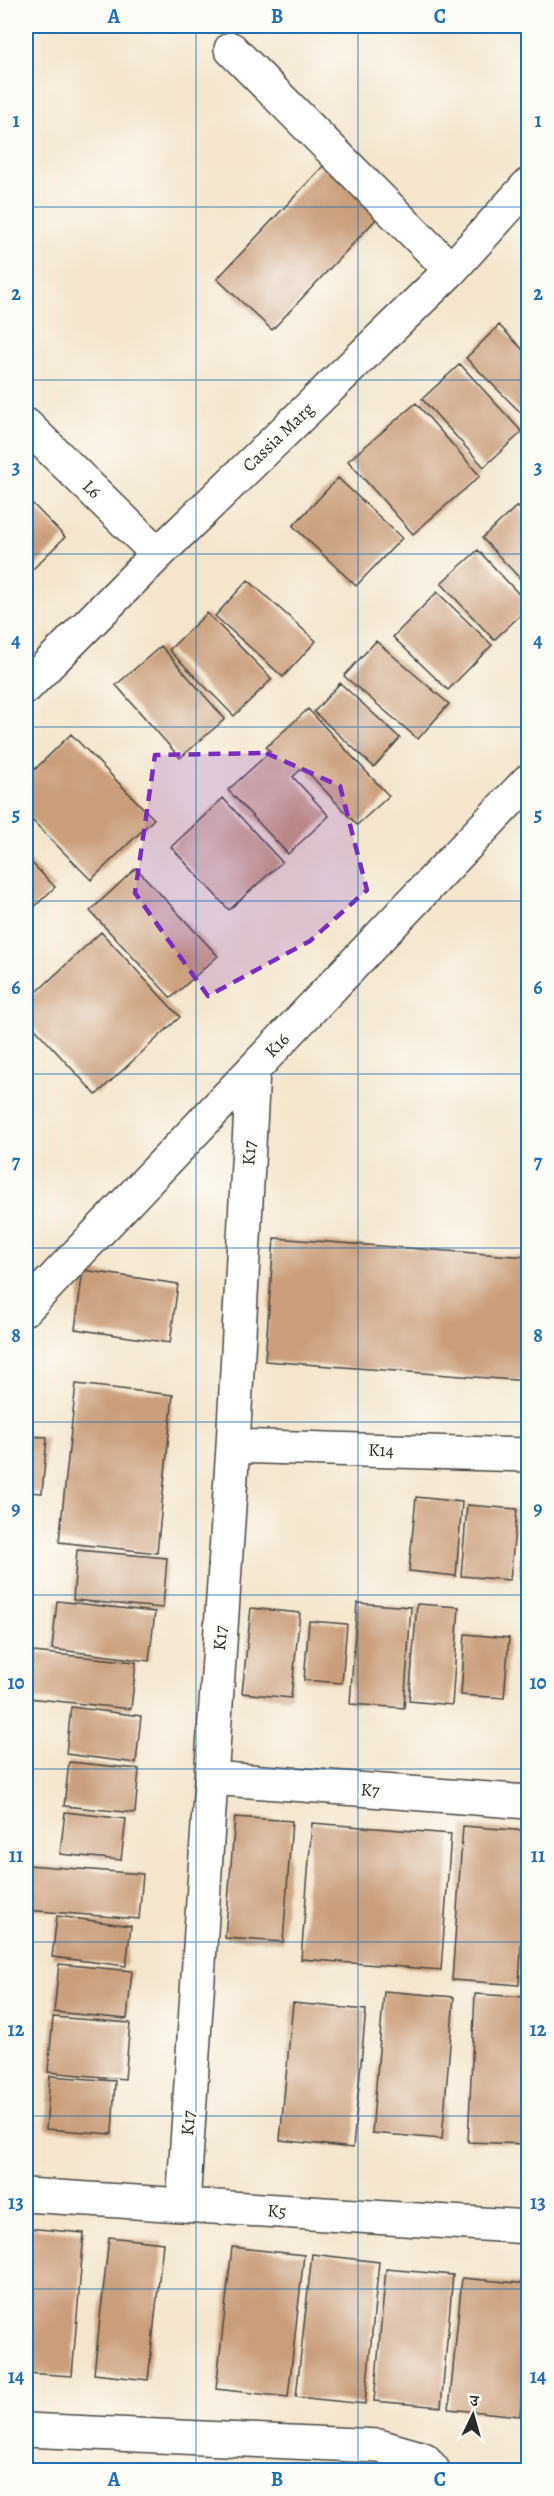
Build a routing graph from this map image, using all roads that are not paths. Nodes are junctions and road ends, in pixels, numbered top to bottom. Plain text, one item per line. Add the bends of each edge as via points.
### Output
1 (231, 49) dead end
2 (528, 186) edge
3 (450, 270) junction
4 (26, 425) edge
5 (158, 554) junction
6 (26, 687) edge
7 (528, 781) edge
8 (253, 1070) junction
9 (26, 1308) edge
10 (232, 1446) junction
11 (528, 1455) edge
12 (211, 1778) junction
13 (528, 1802) edge
14 (26, 2195) edge
15 (183, 2205) junction
16 (528, 2228) edge
17 (26, 2430) edge
18 (433, 2470) edge

1 - 3 street
2 - 3 street, Cassia Marg
3 - 5 street, Cassia Marg
4 - 5 street, L6
5 - 6 street, Cassia Marg
7 - 8 street, K16
8 - 9 street, K16
8 - 10 street, K17
10 - 11 street, K14
10 - 12 street, K17
12 - 13 street, K7
12 - 15 street, K17
14 - 15 street, K5
15 - 16 street, K5
17 - 18 street via 380,2446 424,2459

